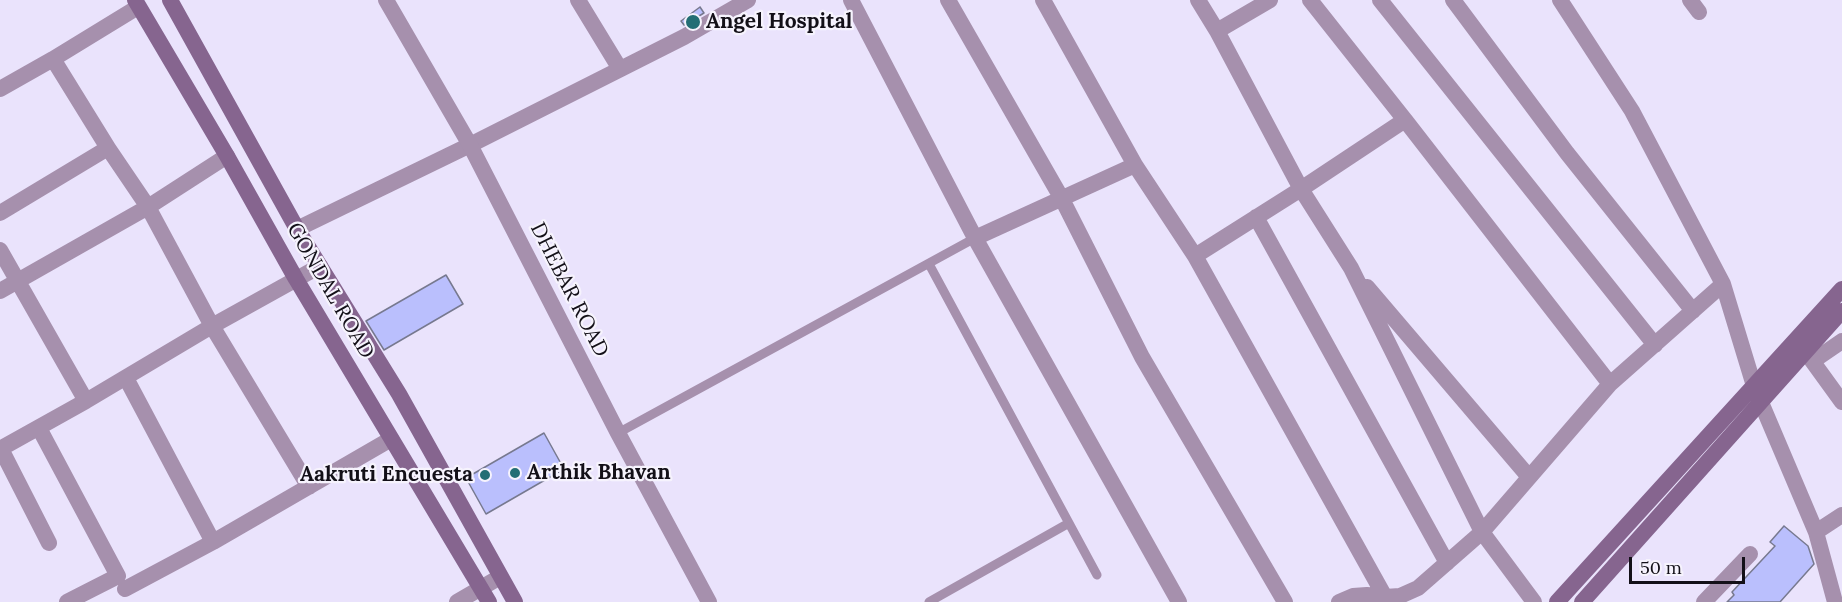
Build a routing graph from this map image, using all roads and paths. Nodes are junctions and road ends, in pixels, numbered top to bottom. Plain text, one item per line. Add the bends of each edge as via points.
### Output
1 (170, 0) edge
2 (386, 0) edge
3 (578, 0) edge
4 (748, 0) edge
5 (851, 0) edge
6 (948, 0) edge
7 (1043, 0) edge
8 (1198, 0) edge
9 (1270, 0) edge
10 (1310, 0) edge
11 (1380, 0) edge
12 (1454, 0) edge
13 (1560, 0) edge
14 (136, 4) edge
15 (1217, 31) junction
16 (53, 59) junction
17 (620, 69) junction
18 (0, 89) edge
19 (1405, 120) junction
20 (470, 146) junction
21 (108, 148) junction
22 (227, 156) junction
23 (1135, 165) junction
24 (1301, 189) junction
25 (1062, 199) junction
26 (148, 207) junction
27 (0, 213) edge
28 (1256, 217) junction
29 (297, 229) junction
30 (975, 238) junction
31 (0, 250) edge
32 (1195, 256) junction
33 (929, 264) junction
34 (320, 266) junction
35 (1351, 268) junction
36 (296, 279) junction
37 (19, 280) junction
38 (1723, 284) junction
39 (1842, 289) edge
40 (0, 291) edge
41 (1693, 311) junction
42 (1842, 311) edge
43 (212, 326) junction
44 (1842, 341) edge
45 (1655, 345) junction
46 (1805, 350) junction
47 (126, 378) junction
48 (1610, 384) junction
49 (1757, 394) junction
50 (86, 401) junction
51 (1842, 402) edge
52 (39, 428) junction
53 (618, 433) junction
54 (391, 439) junction
55 (0, 449) edge
56 (1529, 477) junction
57 (309, 487) junction
58 (1842, 515) edge
59 (1069, 523) junction
60 (1482, 532) junction
61 (1816, 532) junction
62 (213, 542) junction
63 (49, 543) dead end
64 (1750, 554) dead end
65 (1447, 562) junction
66 (1097, 575) dead end
67 (500, 577) junction
68 (126, 589) edge
69 (485, 596) edge
70 (1385, 597) junction
71 (68, 602) edge
72 (457, 602) edge
73 (514, 602) edge
74 (709, 602) edge
75 (929, 602) edge
76 (1179, 602) edge
77 (1285, 602) edge
78 (1340, 602) edge
79 (1534, 602) edge
80 (1557, 602) edge
81 (1582, 602) edge
82 (1704, 602) edge
83 (1835, 602) edge

1 - 29 main road, GONDAL ROAD
2 - 20 street, DHEBAR ROAD
3 - 17 street
4 - 17 street
5 - 30 street
6 - 25 street
7 - 23 street
8 - 15 street
9 - 15 street
10 - 19 street
11 - 45 street
12 - 41 street via 1567,153
13 - 38 street via 1632,111
14 - 16 street
14 - 22 main road, GONDAL ROAD
15 - 24 street
16 - 18 street
16 - 21 street
17 - 20 street
19 - 24 street
19 - 48 street
20 - 29 street
20 - 53 street, DHEBAR ROAD
21 - 26 street
21 - 27 street
22 - 26 street
22 - 36 main road, GONDAL ROAD
23 - 25 street
23 - 32 street
24 - 28 street
24 - 35 street
25 - 30 street
25 - 77 street via 1142,357
26 - 37 street
26 - 43 street
28 - 32 street
28 - 65 street
29 - 34 main road, GONDAL ROAD
30 - 33 lane
30 - 76 street
31 - 37 street
32 - 70 street
33 - 53 lane
33 - 59 lane
34 - 36 street
34 - 67 main road, GONDAL ROAD via 399,394
35 - 56 street
35 - 60 street
36 - 43 street
36 - 54 main road, GONDAL ROAD
37 - 40 street
37 - 50 street
38 - 41 street
38 - 49 street
39 - 46 main road
41 - 45 street
42 - 46 main road
43 - 47 street
43 - 57 street
44 - 46 street
45 - 48 street
46 - 49 main road
46 - 51 street
47 - 50 street
47 - 62 street
48 - 56 street
49 - 61 street
49 - 80 main road
49 - 81 main road
50 - 52 street
52 - 55 street
52 - 68 street
53 - 74 street, DHEBAR ROAD
54 - 57 street
54 - 69 main road, GONDAL ROAD
55 - 63 street
56 - 60 street
57 - 62 street
58 - 61 street
59 - 66 lane
59 - 75 lane
60 - 65 street
60 - 79 street
61 - 83 street
62 - 68 street
64 - 82 street
65 - 70 street via 1418,588 1401,596
67 - 69 street
67 - 73 main road, GONDAL ROAD
68 - 71 street
69 - 72 street
70 - 78 street via 1353,596

